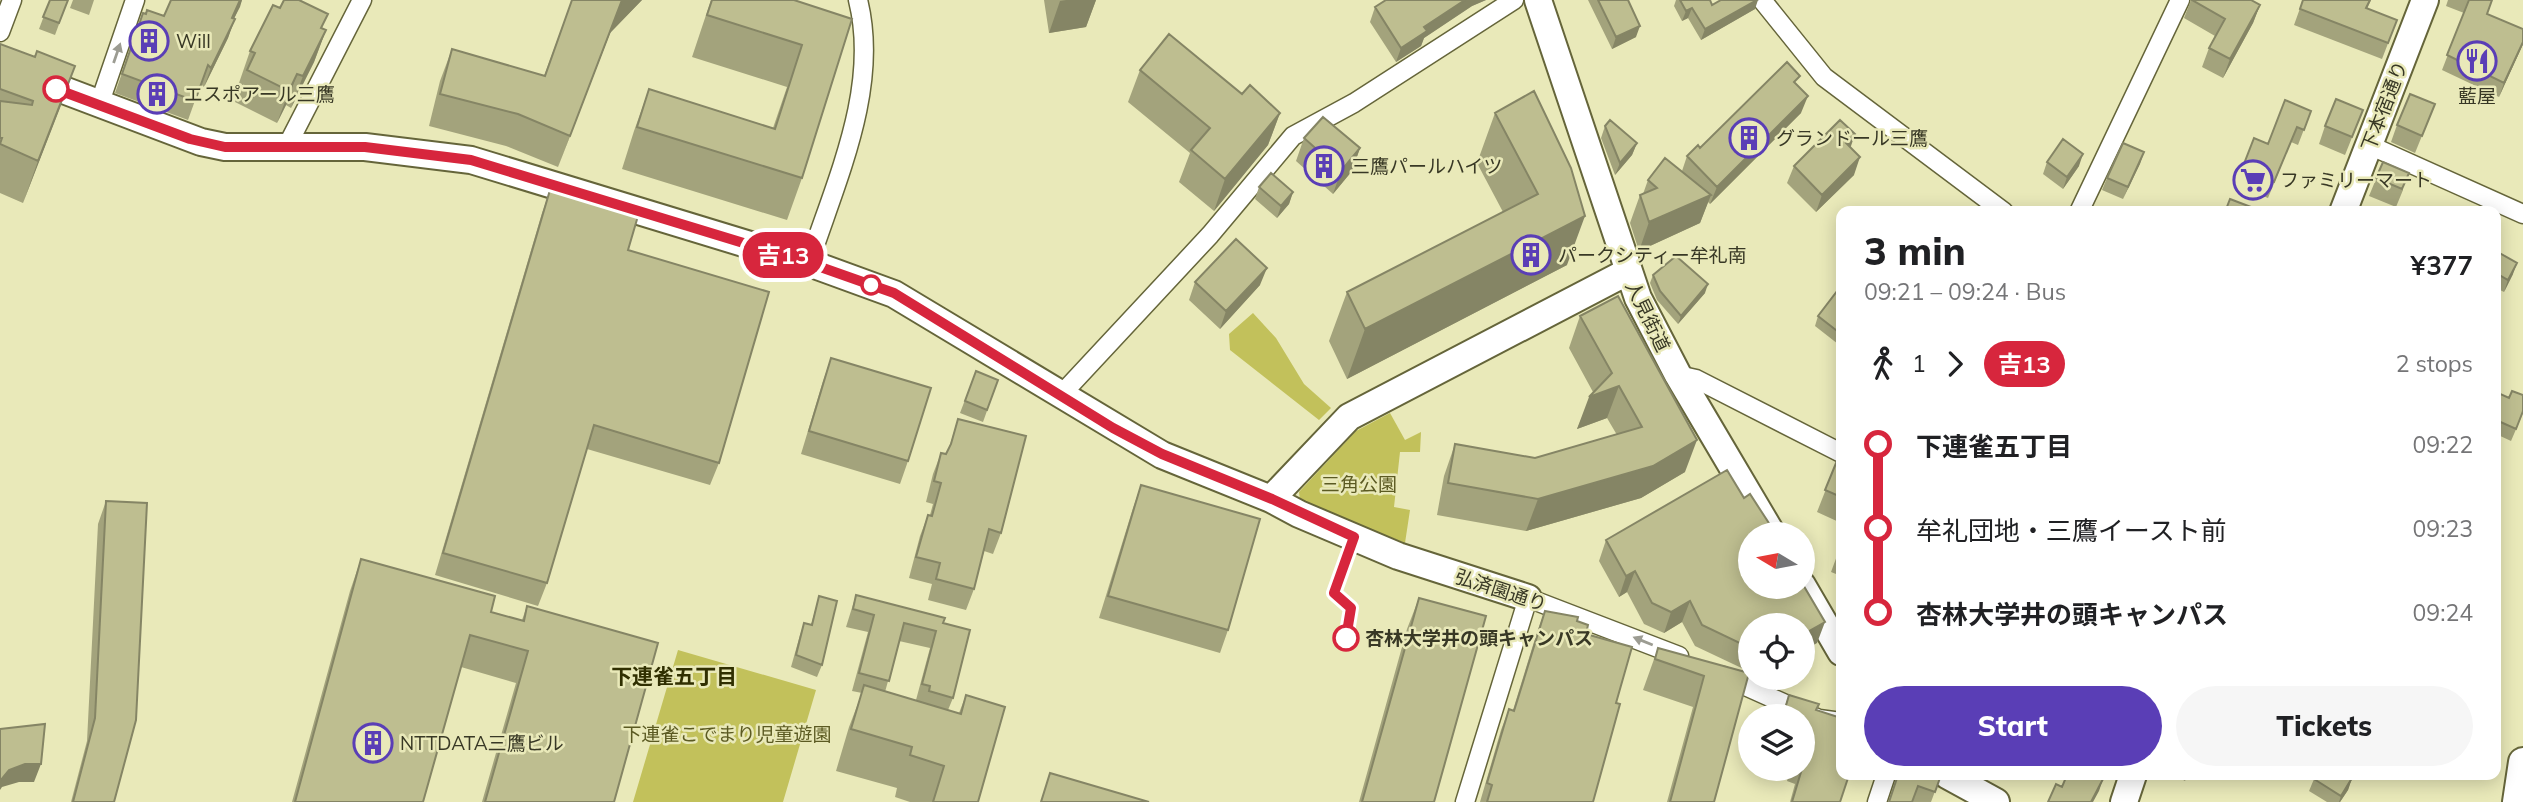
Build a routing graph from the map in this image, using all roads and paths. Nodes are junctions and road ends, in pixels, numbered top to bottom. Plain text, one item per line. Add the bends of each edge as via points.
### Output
1 (12, 0) edge
2 (135, 0) edge
3 (362, 0) edge
4 (858, 0) edge
5 (1514, 0) edge
6 (1538, 0) edge
7 (1762, 0) edge
8 (2180, 0) edge
9 (2426, 0) edge
10 (0, 32) edge
11 (0, 66) edge
12 (99, 105) junction
13 (2369, 145) junction
14 (287, 146) junction
15 (1996, 206) edge
16 (2082, 206) edge
17 (2345, 206) edge
18 (2523, 214) edge
19 (809, 263) junction
20 (1627, 272) junction
21 (1678, 375) junction
22 (1060, 396) junction
23 (1836, 450) edge
24 (1272, 499) junction
25 (1765, 522) edge
26 (1528, 598) junction
27 (1810, 599) edge
28 (1836, 643) edge
29 (1836, 721) edge
30 (2523, 762) edge
31 (1884, 780) edge
32 (1956, 780) edge
33 (2131, 780) edge
34 (1465, 802) edge
35 (1877, 802) edge
36 (1996, 802) edge
37 (2124, 802) edge
38 (2516, 802) edge

1 - 10 street
12 -> 2 street
3 - 14 street
4 - 19 street via 865,45 861,94
5 - 22 street via 1354,103 1280,140 1210,235
6 - 20 street, 人見街道
7 - 15 street via 1824,77
8 - 16 street
9 - 13 street, 下本宿通り
11 - 12 street
12 - 14 street via 201,142 225,147
13 - 17 street, 下本宿通り
13 - 18 street
14 - 19 street via 365,147 471,160
19 - 22 street via 894,293
20 - 21 street, 人見街道
20 - 24 street via 1349,416
21 - 23 street via 1696,379
21 - 25 street, 人見街道
22 - 24 street via 1162,454
24 - 26 street, 弘済園通り via 1398,556
29 -> 26 street, 弘済園通り via 1819,719
26 - 34 street
27 - 28 street
30 - 38 main road
31 - 35 street
32 - 36 street
33 - 37 street

